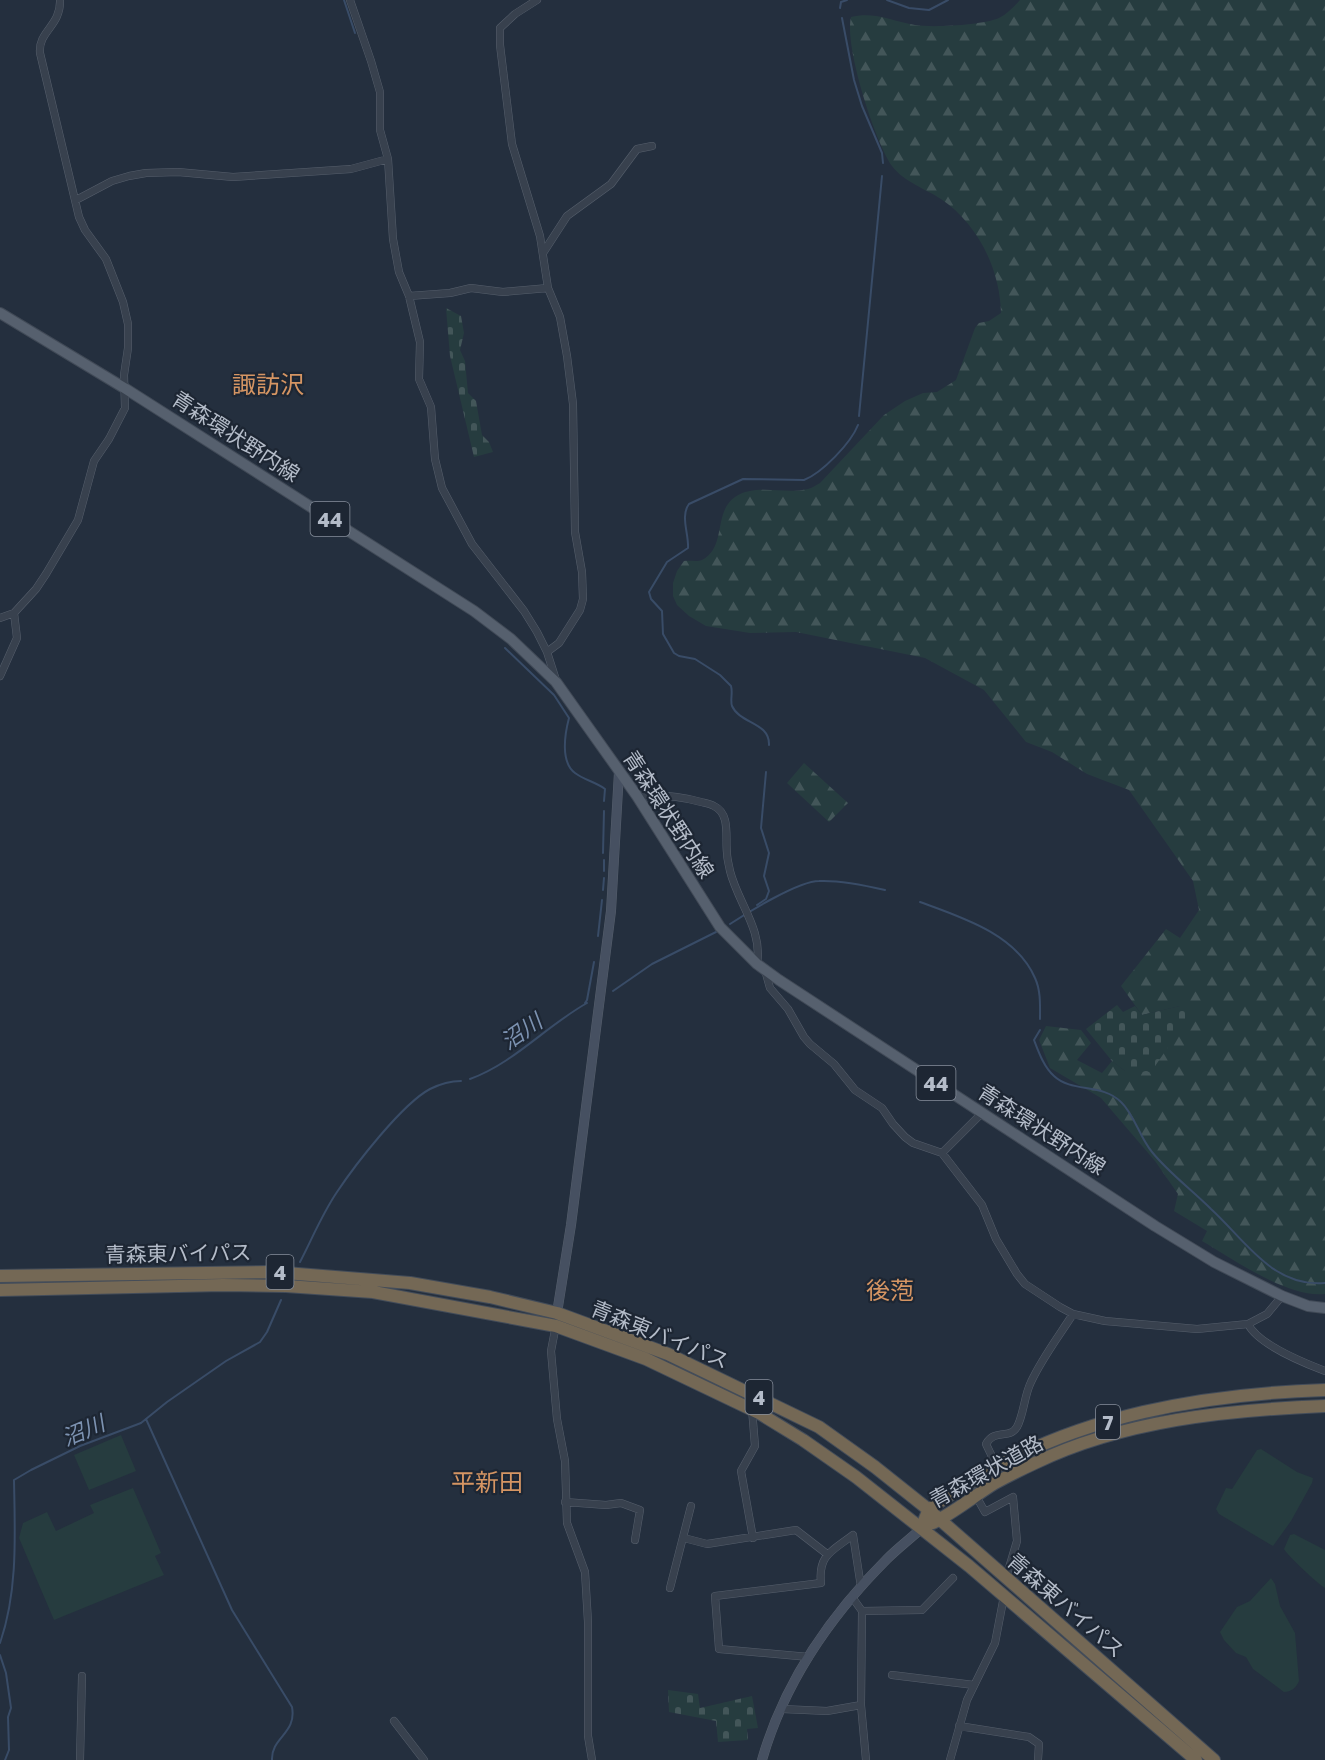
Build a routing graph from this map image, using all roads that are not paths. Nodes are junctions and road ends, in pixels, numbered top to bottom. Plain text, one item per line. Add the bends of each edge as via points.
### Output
1 (60, 0) edge
2 (350, 0) edge
3 (537, 0) edge
4 (652, 147) dead end
5 (388, 159) junction
6 (76, 200) junction
7 (543, 253) junction
8 (548, 288) junction
9 (409, 296) junction
10 (0, 313) edge
11 (126, 389) junction
12 (14, 613) junction
13 (0, 618) edge
14 (547, 652) junction
15 (0, 676) edge
16 (556, 682) junction
17 (620, 772) junction
18 (637, 796) junction
19 (761, 967) junction
20 (982, 1113) junction
21 (942, 1153) junction
22 (0, 1276) edge
23 (0, 1290) edge
24 (1282, 1296) junction
25 (1325, 1308) edge
26 (1073, 1314) junction
27 (556, 1319) junction
28 (1248, 1324) junction
29 (1325, 1371) edge
30 (1325, 1390) edge
31 (1325, 1406) edge
32 (752, 1409) junction
33 (997, 1467) junction
34 (976, 1496) junction
35 (565, 1502) junction
36 (692, 1506) dead end
37 (929, 1510) junction
38 (939, 1520) junction
39 (922, 1528) junction
40 (684, 1538) junction
41 (753, 1538) junction
42 (635, 1540) dead end
43 (828, 1554) junction
44 (952, 1578) dead end
45 (1006, 1578) junction
46 (861, 1587) junction
47 (670, 1588) dead end
48 (1004, 1596) junction
49 (852, 1597) junction
50 (862, 1611) junction
51 (809, 1656) junction
52 (892, 1675) dead end
53 (82, 1676) dead end
54 (974, 1686) junction
55 (861, 1706) junction
56 (782, 1709) junction
57 (394, 1722) dead end
58 (959, 1726) junction
59 (80, 1760) edge
60 (424, 1760) edge
61 (592, 1760) edge
62 (762, 1760) edge
63 (866, 1760) edge
64 (950, 1760) edge
65 (1038, 1760) edge
66 (1196, 1760) edge
67 (1214, 1760) edge

1 - 6 street via 58,18 39,46
2 - 5 street via 376,75 380,130
3 - 7 street via 500,28 500,45 512,144
4 - 7 street via 637,149 611,184 567,216
5 - 6 street via 351,169 232,177 178,172 136,174 112,181
5 - 9 street via 393,239 399,272
6 - 11 street via 79,217 106,259 123,302 128,324
7 - 8 street
8 - 9 street via 503,292 471,288
8 - 14 street via 560,317 572,395 575,532 583,600 564,636
9 - 14 street via 420,342 419,379 431,407 435,459 442,488 472,544 524,610
10 - 11 main road, 青森環状野内線 / 44
11 - 12 street via 125,408 94,461 78,520 36,589
11 - 16 main road, 青森環状野内線 / 44 via 474,611 511,639
12 - 13 street
12 - 15 street via 17,638
14 - 16 street
16 - 17 main road, 青森環状野内線 / 44
17 - 18 main road, 青森環状野内線 / 44
17 - 27 street via 611,911
18 - 19 main road, 青森環状野内線 / 44 via 720,927
18 - 19 street via 680,797 715,806 722,812 731,874 756,934
19 - 20 main road, 青森環状野内線 / 44
19 - 21 street via 810,1044 834,1064 855,1090 882,1108 905,1137
20 - 21 street
20 - 24 main road, 青森環状野内線 / 44 via 1214,1262
21 - 26 street via 982,1205 1017,1274
22 - 27 highway, 青森東バイパス / 4 via 293,1273 410,1283 490,1297
23 - 27 highway, 青森東バイパス / 4 via 308,1287 373,1292
24 - 25 main road, 青森環状野内線 / 44
24 - 28 street via 1267,1314
26 - 28 street via 1105,1321 1197,1329
26 - 33 street via 1030,1382 1018,1426 1006,1434 990,1437 987,1448
27 - 32 highway, 青森東バイパス / 4
27 - 35 street via 552,1351 557,1419 565,1461
27 - 37 highway, 青森東バイパス / 4 via 669,1354 819,1427
28 - 29 street via 1251,1331 1283,1353
30 - 33 highway, 青森環状道路 / 7 via 1232,1397 1135,1414 1065,1436
31 - 34 highway, 青森環状道路 / 7 via 1213,1415 1136,1430 1064,1450
32 - 39 highway, 青森東バイパス / 4 via 856,1477
32 - 41 street via 755,1446 741,1471
33 - 37 highway, 青森環状道路 / 7
34 - 38 highway, 青森環状道路 / 7
34 - 45 street via 985,1512 1013,1497 1017,1541
35 - 42 street via 621,1503 640,1510
35 - 61 street via 567,1523 585,1572 588,1736
36 - 40 street
37 - 38 highway, 青森東バイパス / 4
37 - 39 highway, 青森環状道路
38 - 39 highway, 青森環状道路 / 7
38 - 45 highway, 青森東バイパス / 4
39 - 46 street
39 - 48 highway, 青森東バイパス / 4
40 - 41 street via 707,1544
40 - 47 street
41 - 43 street via 796,1530
43 - 46 street via 853,1535
43 - 51 street via 820,1568 821,1583 715,1596 719,1649
44 - 50 street via 921,1610
45 - 67 highway, 青森東バイパス / 4
46 - 49 street
48 - 54 street via 995,1643
48 - 66 highway, 青森東バイパス / 4
49 - 50 street
49 - 51 street
50 - 55 street
51 - 56 street
52 - 54 street
53 - 59 street
54 - 58 street
55 - 56 street via 827,1711
55 - 63 street
56 - 62 street
57 - 60 street
58 - 64 street
58 - 65 street via 1029,1737 1039,1744

